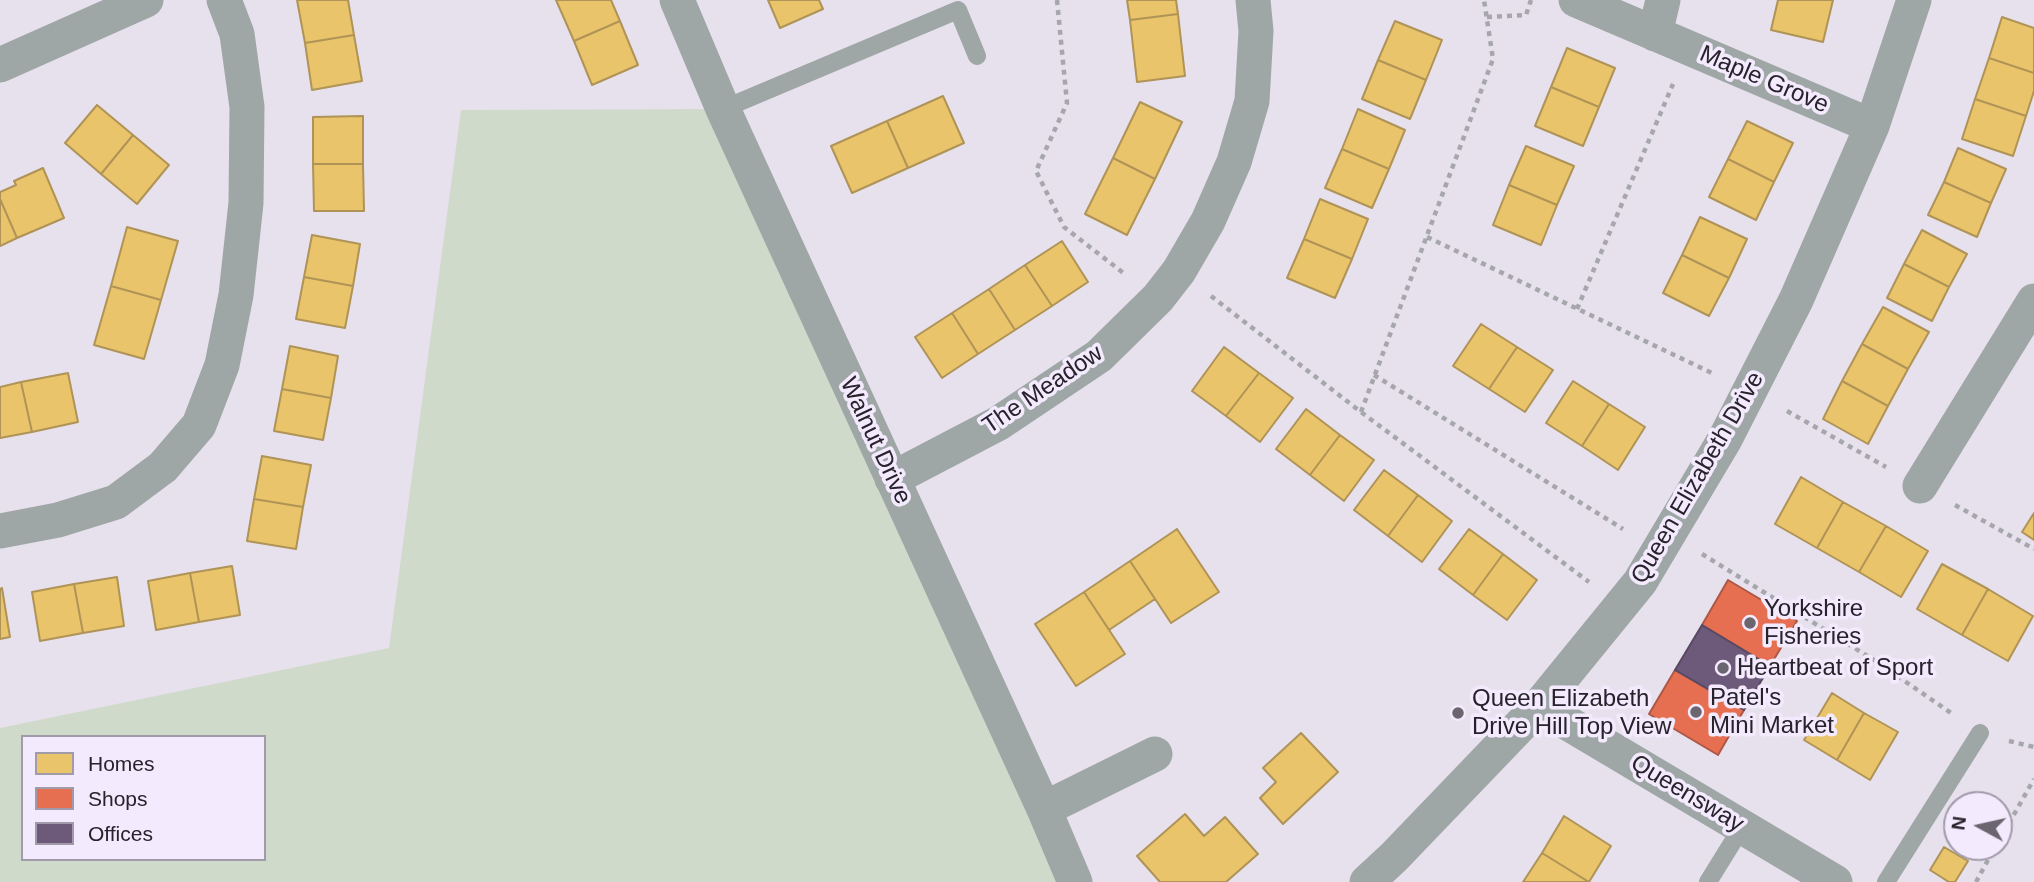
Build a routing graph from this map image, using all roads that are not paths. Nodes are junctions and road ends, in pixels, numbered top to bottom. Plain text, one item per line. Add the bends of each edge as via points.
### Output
1 (146, 0) edge
2 (224, 0) edge
3 (677, 0) edge
4 (1253, 0) edge
5 (1576, 0) edge
6 (1662, 0) edge
7 (1914, 0) edge
8 (1655, 34) junction
9 (977, 56) dead end
10 (0, 65) edge
11 (723, 109) junction
12 (1872, 127) junction
13 (2034, 301) edge
14 (892, 479) junction
15 (1920, 486) dead end
16 (0, 531) edge
17 (1539, 706) junction
18 (1980, 733) road end
19 (1155, 754) dead end
20 (1044, 809) junction
21 (1742, 827) junction
22 (1075, 882) edge
23 (1367, 882) edge
24 (1709, 882) edge
25 (1835, 882) edge
26 (1886, 882) edge

1 - 10 street
2 - 16 street via 237,34 247,107 246,203 236,295 222,365 199,425 163,467 116,502
3 - 11 street, Walnut Drive
4 - 14 street, The Meadow via 1252,101 1234,162 1208,221 1158,299 1088,364 999,423
5 - 8 street, Maple Grove
6 - 8 street
7 - 12 street, Queen Elizabeth Drive
8 - 12 street, Maple Grove
9 - 11 lane via 958,10
11 - 14 street, Walnut Drive
12 - 17 street, Queen Elizabeth Drive via 1796,300 1725,439 1640,582
13 - 15 street
14 - 20 street, Walnut Drive
17 - 21 street, Queensway
17 - 23 street, Queen Elizabeth Drive
18 - 26 lane
19 - 20 street
20 - 22 street, Walnut Drive
21 - 24 lane
21 - 25 street, Queensway

